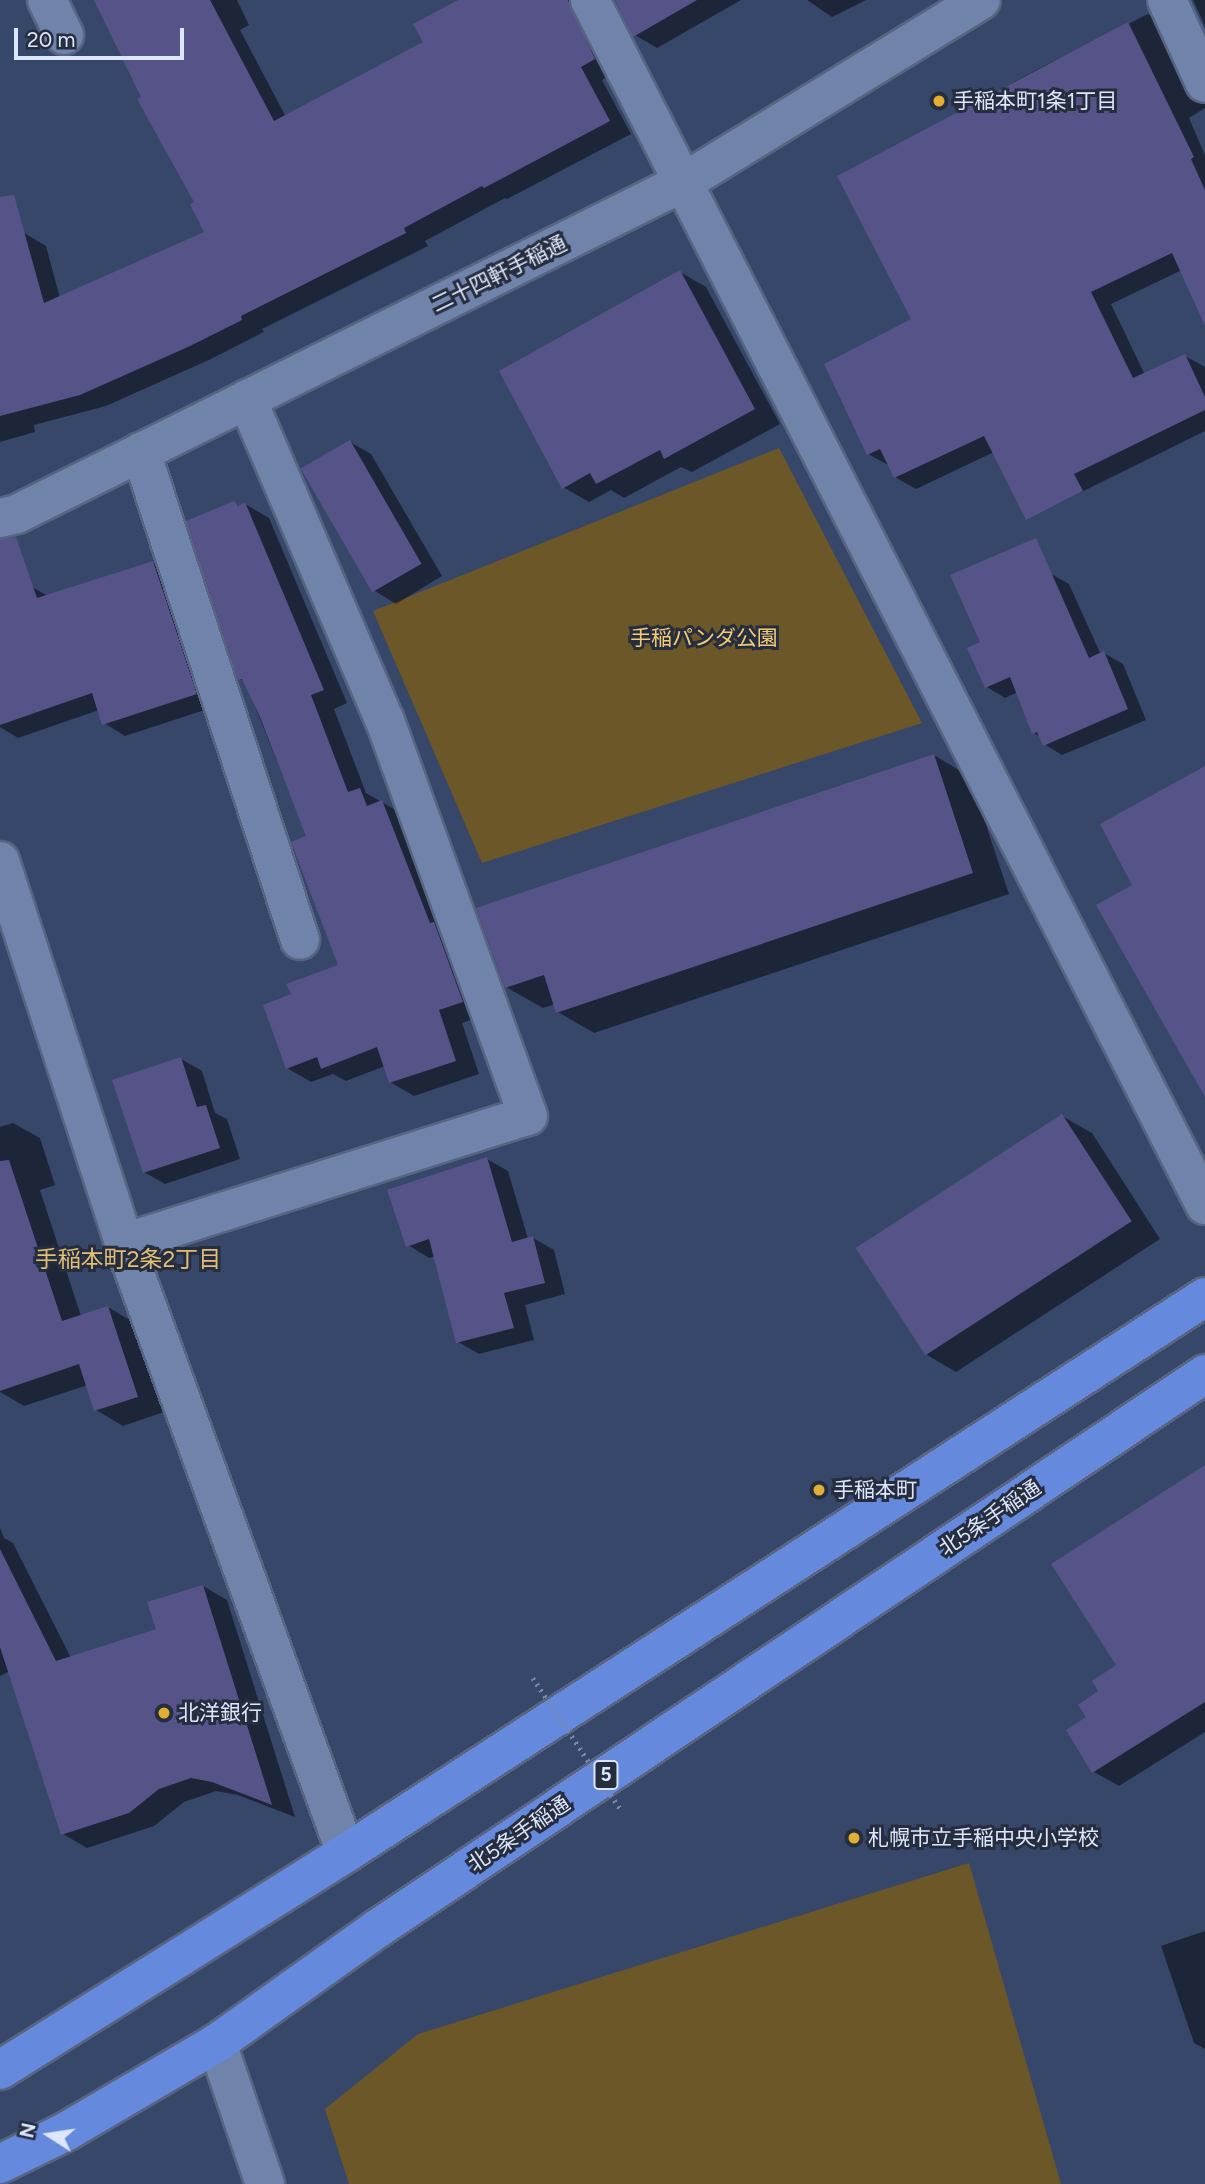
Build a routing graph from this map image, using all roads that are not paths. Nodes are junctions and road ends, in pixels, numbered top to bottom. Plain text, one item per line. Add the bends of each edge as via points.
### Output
1 (47, 0) edge
2 (590, 0) edge
3 (981, 0) edge
4 (1167, 0) edge
5 (64, 35) dead end
6 (1205, 83) edge
7 (684, 182) junction
8 (247, 399) junction
9 (141, 452) junction
10 (0, 518) edge
11 (0, 861) edge
12 (300, 940) dead end
13 (1205, 1205) edge
14 (124, 1243) junction
15 (1205, 1297) edge
16 (1205, 1374) edge
17 (346, 1853) junction
18 (217, 2043) junction
19 (0, 2070) edge
20 (0, 2164) edge
21 (265, 2184) edge

1 - 5 street
2 - 7 street
3 - 7 street, 二十四軒手稲通
4 - 6 street
7 - 8 street, 二十四軒手稲通
7 - 13 street
8 - 9 street, 二十四軒手稲通
8 - 14 street via 384,719 528,1116
9 - 10 street, 二十四軒手稲通 via 17,514
9 - 12 street
11 - 14 street
14 - 17 street
15 - 17 highway
16 - 18 highway, 北5条手稲通 / 5 via 377,1929
17 - 19 highway
18 - 20 highway, 北5条手稲通 / 5 via 67,2131
18 - 21 street

